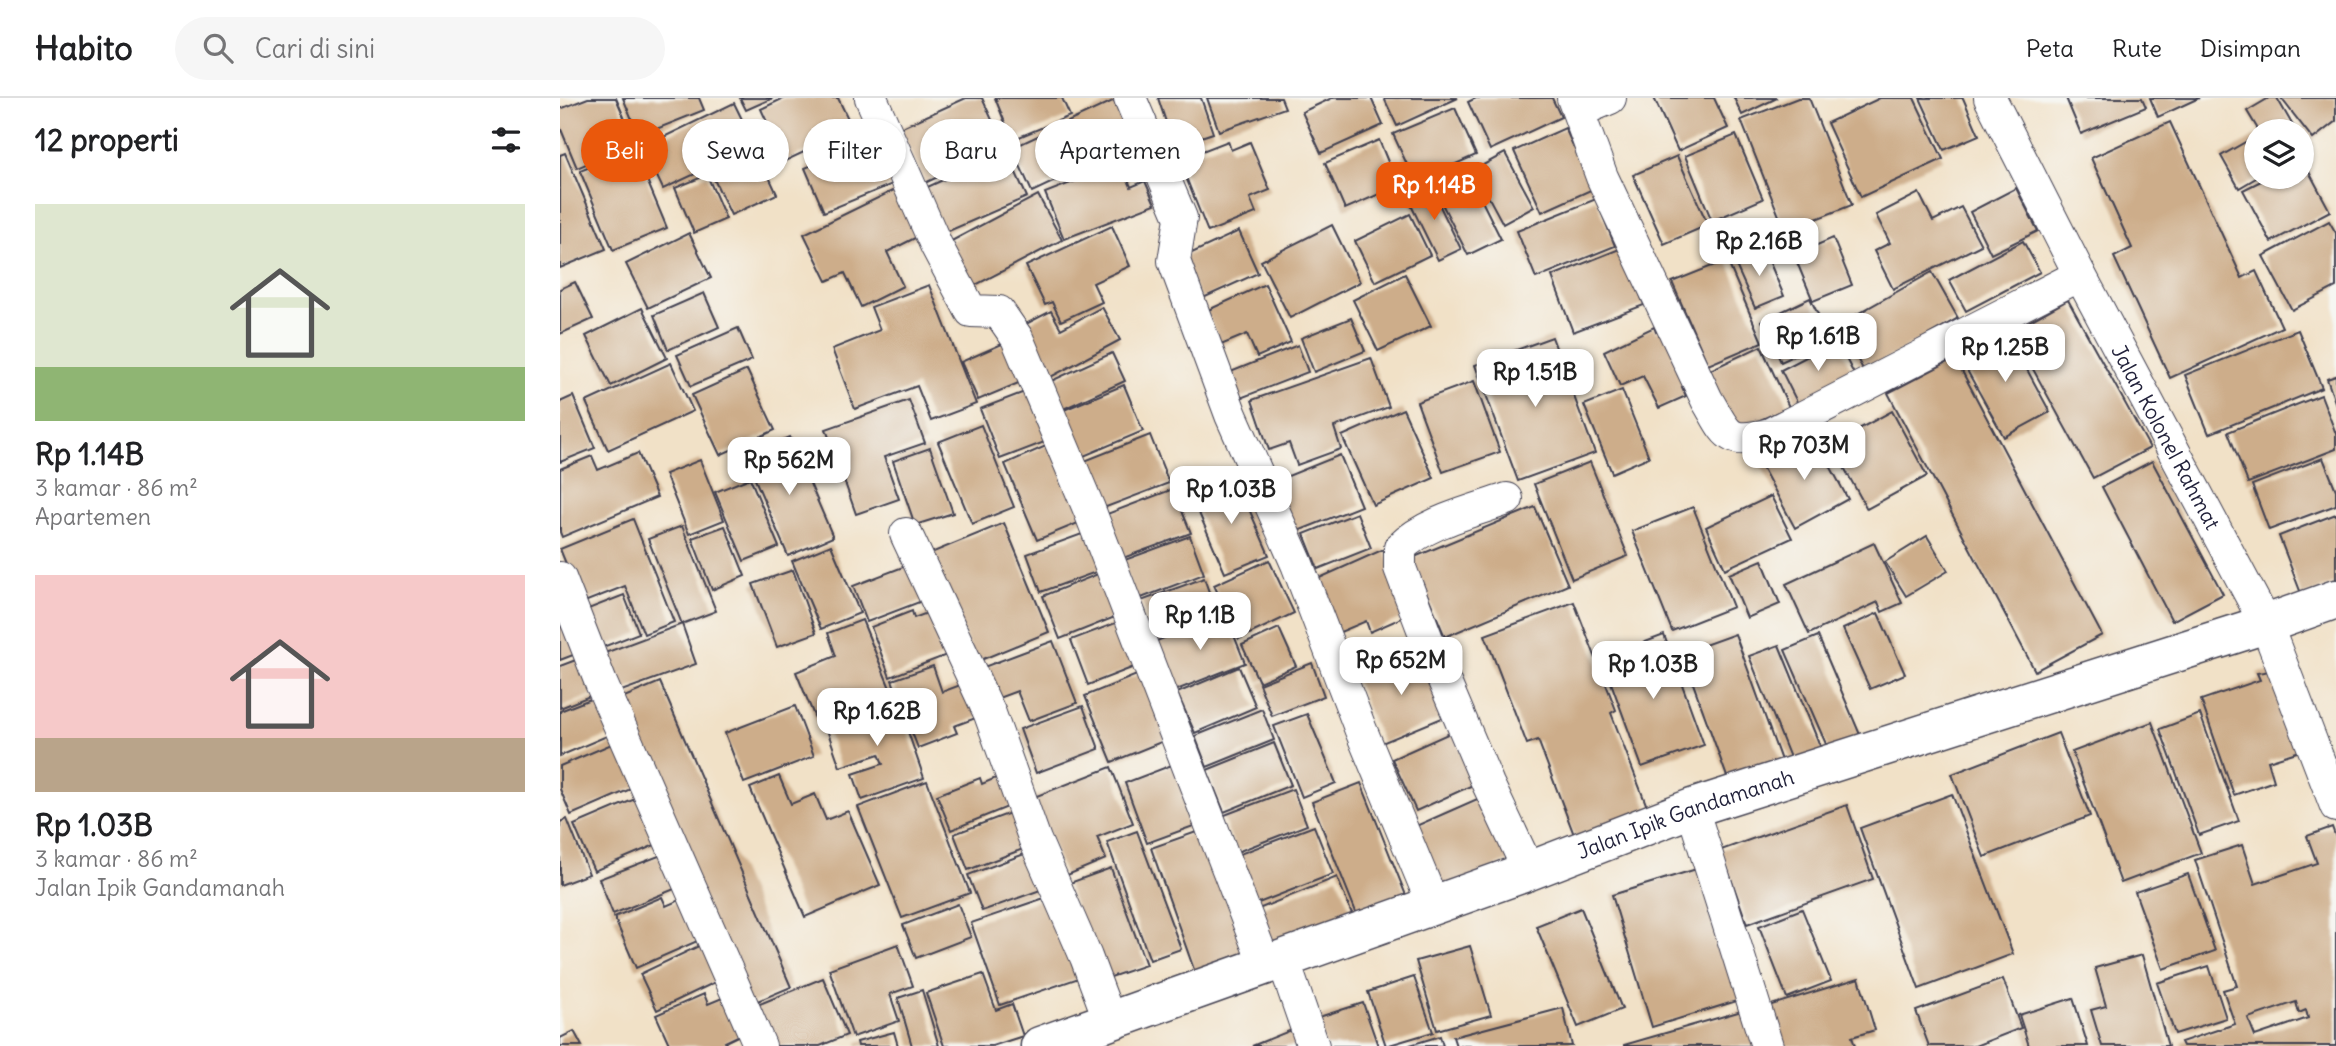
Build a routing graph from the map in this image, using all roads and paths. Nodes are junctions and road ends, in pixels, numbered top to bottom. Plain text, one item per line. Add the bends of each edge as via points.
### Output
1 (871, 98) edge
2 (1130, 98) edge
3 (1609, 98) edge
4 (1990, 98) edge
5 (1576, 105) edge
6 (2080, 275) junction
7 (1507, 499) dead end
8 (906, 534) dead end
9 (560, 578) edge
10 (2336, 599) edge
11 (2266, 624) junction
12 (2336, 806) edge
13 (1692, 808) junction
14 (1530, 871) junction
15 (1433, 904) junction
16 (1274, 962) junction
17 (1110, 1021) junction
18 (760, 1046) edge
19 (1040, 1046) edge
20 (1313, 1046) edge
21 (1767, 1046) edge

1 - 16 street via 936,245 971,311 999,312 1017,338
2 - 15 street via 1181,218 1174,261 1231,415 1297,564
3 - 5 street
4 - 6 street, Jalan Kolonel Rahmat
5 - 6 street via 1602,177 1727,434 1745,440 1770,434
6 - 11 street, Jalan Kolonel Rahmat
7 - 14 street via 1410,538 1400,548 1400,568 1483,772
8 - 17 street via 990,714 1035,840
9 - 18 street via 601,683
10 - 11 street, Jalan Ipik Gandamanah
11 - 12 street, Jalan Kolonel Rahmat
11 - 13 street, Jalan Ipik Gandamanah
13 - 14 street, Jalan Ipik Gandamanah
13 - 21 street
14 - 15 street, Jalan Ipik Gandamanah
15 - 16 street, Jalan Ipik Gandamanah
16 - 17 street, Jalan Ipik Gandamanah
16 - 20 street
17 - 19 street, Jalan Ipik Gandamanah

